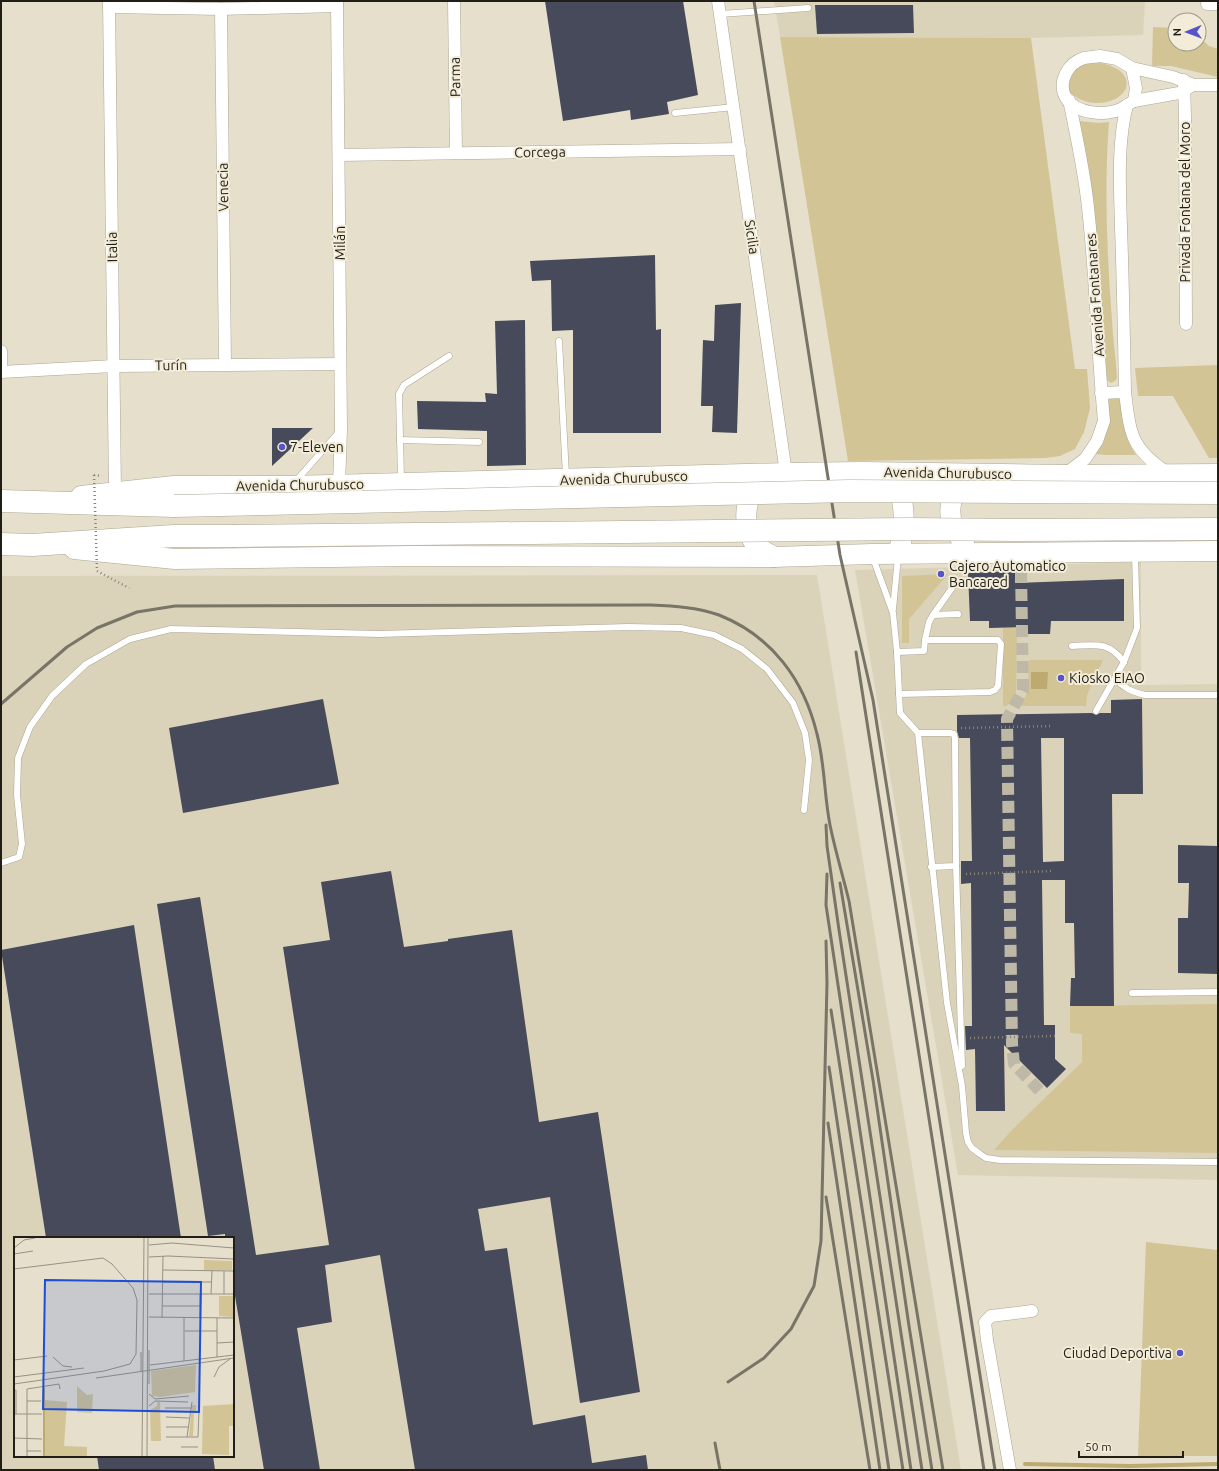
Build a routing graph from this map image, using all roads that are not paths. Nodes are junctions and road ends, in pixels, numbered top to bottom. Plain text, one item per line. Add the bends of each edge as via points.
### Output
1 (454, 1) edge
2 (718, 1) edge
3 (109, 4) edge
4 (337, 4) edge
5 (808, 8) dead end
6 (221, 9) junction
7 (720, 14) junction
8 (1132, 68) junction
9 (1187, 85) junction
10 (1218, 85) edge
11 (1069, 100) junction
12 (1130, 103) junction
13 (734, 107) junction
14 (675, 113) dead end
15 (740, 149) junction
16 (456, 153) junction
17 (339, 155) junction
18 (1186, 324) dead end
19 (559, 341) dead end
20 (1, 351) edge
21 (450, 356) dead end
22 (225, 364) junction
23 (340, 364) junction
24 (114, 366) junction
25 (1, 372) edge
26 (1125, 392) junction
27 (1101, 393) junction
28 (341, 430) junction
29 (400, 440) junction
30 (479, 442) dead end
31 (890, 472) junction
32 (778, 473) junction
33 (973, 474) junction
34 (1218, 474) edge
35 (1063, 475) junction
36 (1171, 475) junction
37 (566, 480) junction
38 (401, 483) junction
39 (339, 485) junction
40 (291, 486) junction
41 (115, 492) junction
42 (1218, 493) edge
43 (1, 501) edge
44 (31, 501) junction
45 (1218, 529) edge
46 (1, 544) edge
47 (32, 545) junction
48 (1218, 551) edge
49 (1134, 552) junction
50 (977, 553) junction
51 (872, 554) junction
52 (898, 554) junction
53 (774, 557) junction
54 (952, 588) dead end
55 (893, 613) junction
56 (958, 614) dead end
57 (933, 615) junction
58 (925, 640) junction
59 (1072, 646) dead end
60 (897, 652) junction
61 (1124, 662) junction
62 (1115, 679) junction
63 (899, 694) junction
64 (1218, 695) edge
65 (1096, 711) dead end
66 (918, 733) junction
67 (804, 810) dead end
68 (1, 863) edge
69 (956, 866) junction
70 (931, 867) junction
71 (1218, 992) edge
72 (1132, 993) dead end
73 (962, 1086) junction
74 (1218, 1162) edge
75 (1032, 1311) dead end
76 (1010, 1470) edge

1 - 16 street, Parma
2 - 7 street, Sicilia
3 - 6 street
3 - 24 street, Italia
4 - 6 street
4 - 17 street, Milán
5 - 7 lane
6 - 22 street, Venecia
7 - 13 street, Sicilia
8 - 9 street via 1160,73
8 - 11 street via 1117,59 1100,56 1084,58 1070,66 1065,74 1063,85 1066,98
8 - 12 street via 1136,88
9 - 10 street
9 - 12 street via 1161,96
9 - 18 street, Privada Fontana del Moro
11 - 12 street via 1076,108 1106,113 1121,109
11 - 27 street, Avenida Fontanares via 1087,198
12 - 26 street, Avenida Fontanares via 1123,122 1121,154
13 - 14 lane
13 - 15 street, Sicilia
15 - 16 street, Corcega
15 - 32 street, Sicilia
16 - 17 street, Corcega
17 - 23 street, Milán
19 - 37 lane
20 - 25 street
21 - 29 lane via 404,385 399,394
22 - 23 street, Turín
22 - 24 street, Turín
23 - 28 street, Milán
24 - 25 street, Turín
24 - 41 street, Italia
26 - 27 street
26 - 36 street, Avenida Fontanares via 1133,438 1142,453
27 - 35 street, Avenida Fontanares via 1104,421 1097,441 1085,459
28 - 39 street, Milán
28 - 40 lane
29 - 30 lane
29 - 38 lane
31 - 32 main road, Avenida Churubusco
31 - 33 main road, Avenida Churubusco
31 - 52 main road via 898,484 903,509
32 - 37 main road, Avenida Churubusco
32 - 53 main road via 760,483 749,498 745,512 752,540 759,548
33 - 35 main road, Avenida Churubusco
33 - 50 main road via 961,482 953,494 951,513 954,530
34 - 36 main road, Avenida Churubusco
35 - 36 main road, Avenida Churubusco
37 - 38 main road, Avenida Churubusco
38 - 39 main road, Avenida Churubusco
39 - 40 main road, Avenida Churubusco
40 - 41 main road, Avenida Churubusco via 174,486
41 - 44 main road, Avenida Churubusco
42 - 44 highway, Avenida Churubusco, bridge via 849,491 174,506
43 - 44 highway, Avenida Churubusco
45 - 47 highway, bridge via 907,529 174,536
46 - 47 highway
47 - 53 main road via 175,560 410,556
48 - 49 main road
49 - 50 main road
49 - 61 lane via 1137,628
50 - 52 main road
51 - 52 main road
51 - 53 main road
51 - 55 lane
52 - 55 lane
54 - 57 lane
55 - 60 lane
56 - 57 lane
57 - 58 lane
58 - 60 lane via 924,651
58 - 63 lane via 998,640 1001,644 998,686 990,692
59 - 61 lane via 1112,648
60 - 63 lane
61 - 62 lane
62 - 64 lane via 1123,687 1145,695
62 - 65 lane
63 - 66 lane via 900,713
66 - 69 lane via 954,734
66 - 70 lane
67 - 68 lane via 809,760 804,733 794,703 767,669 742,649 714,634 681,628 628,627 380,634 171,629 130,639 86,664 52,696 30,727 18,758 17,795 22,844 19,857
69 - 70 lane
69 - 73 lane
70 - 73 lane via 946,1003
71 - 72 lane
73 - 74 lane via 968,1142 986,1158
75 - 76 street via 991,1316 985,1322

